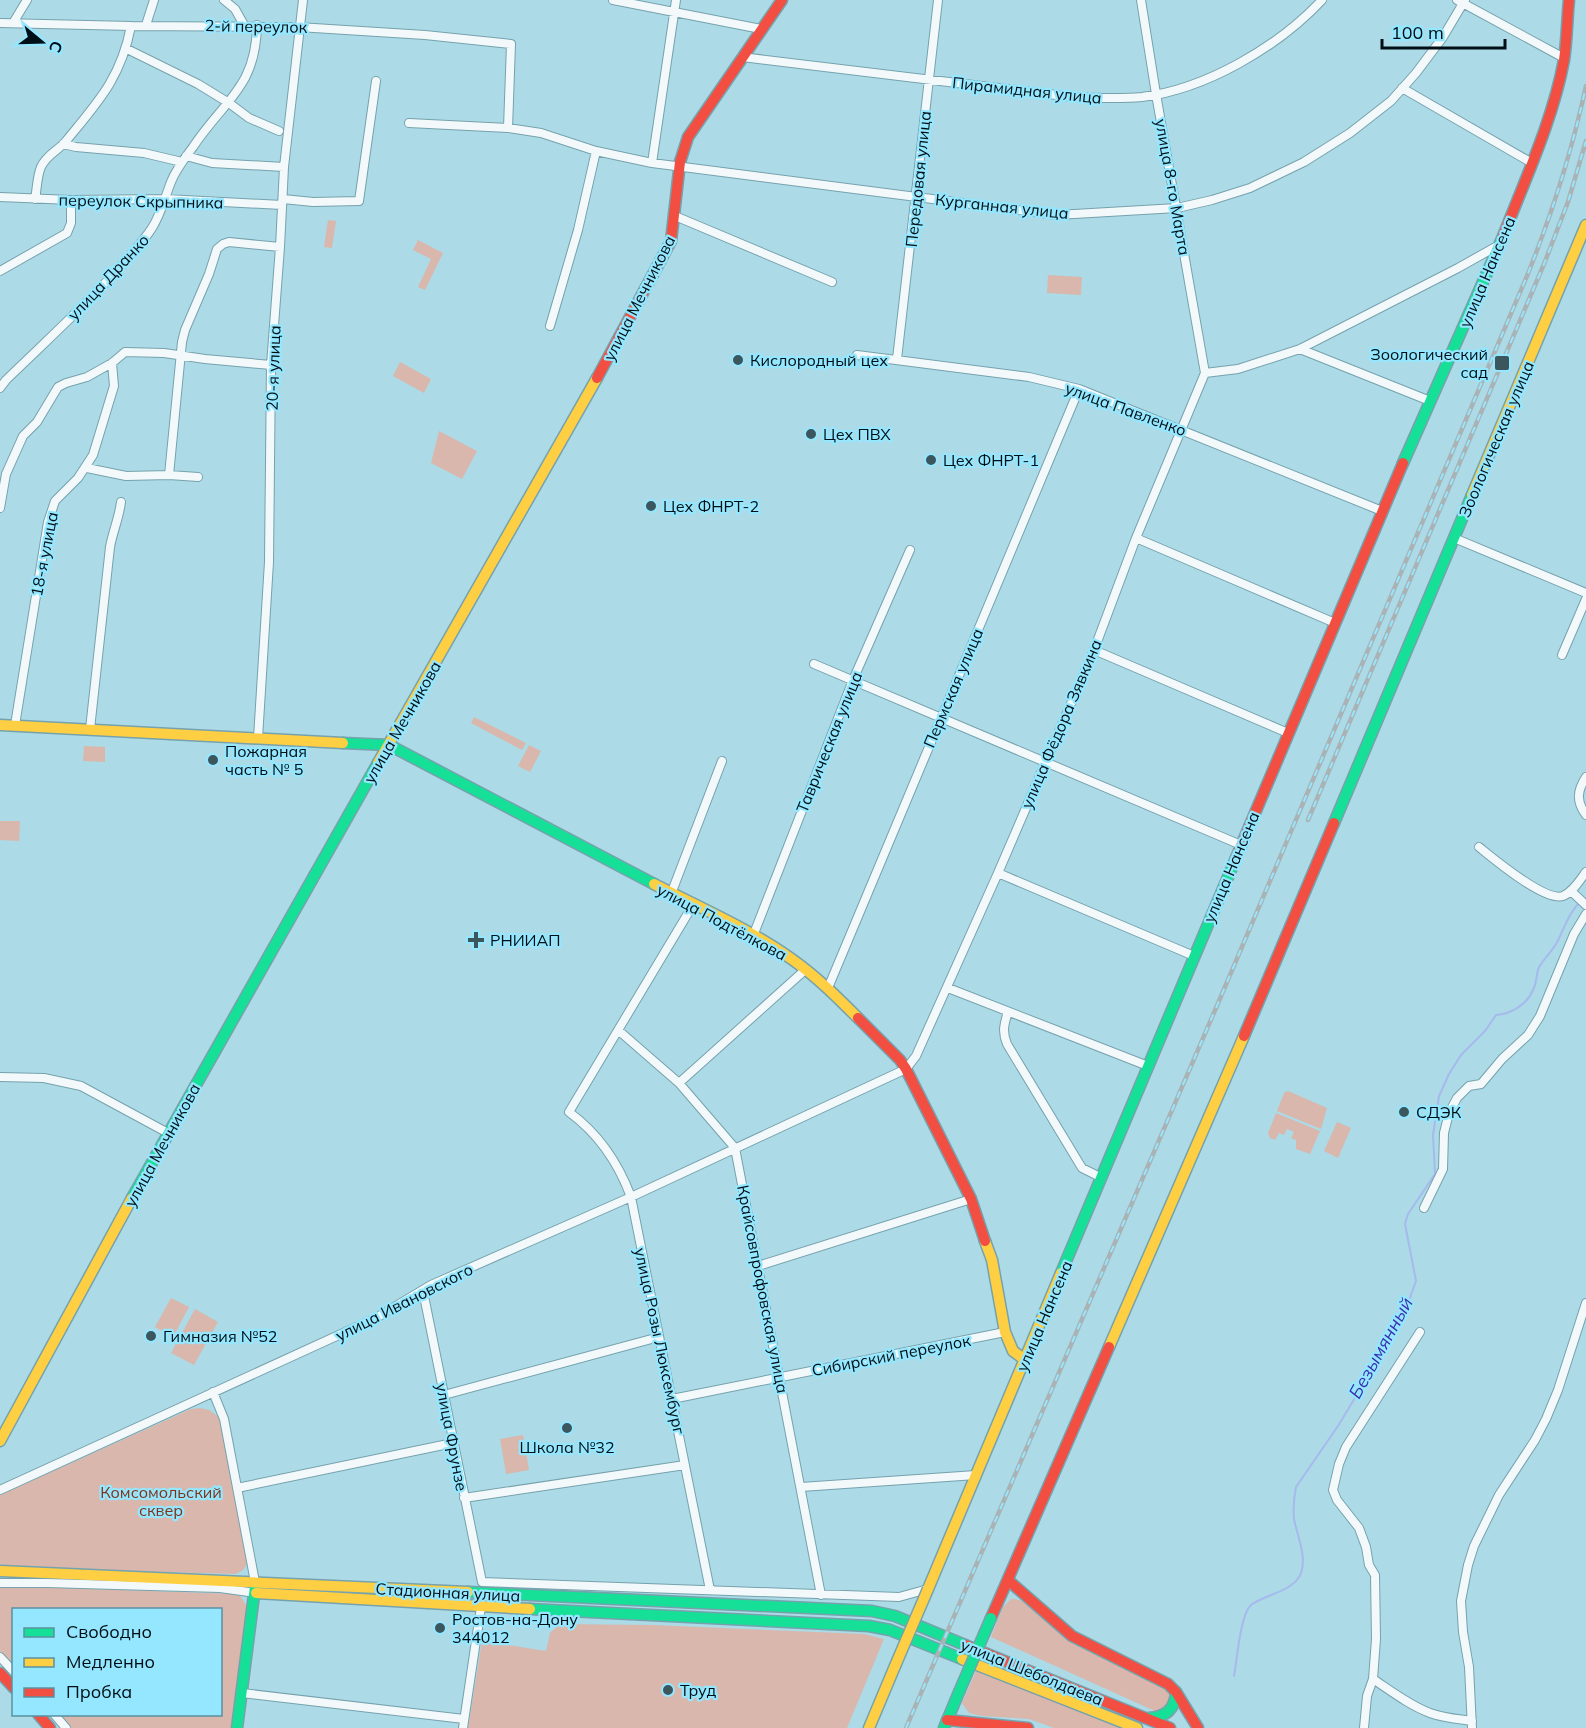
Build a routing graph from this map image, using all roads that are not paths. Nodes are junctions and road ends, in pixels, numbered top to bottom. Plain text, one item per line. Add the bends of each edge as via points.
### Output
1 (27, 0) edge
2 (154, 0) edge
3 (224, 0) edge
4 (303, 0) edge
5 (613, 0) edge
6 (676, 0) edge
7 (782, 0) edge
8 (938, 0) edge
9 (1141, 0) edge
10 (1322, 0) edge
11 (1569, 0) edge
12 (1462, 1) edge
13 (675, 12) junction
14 (0, 23) edge
15 (13, 23) junction
16 (146, 25) junction
17 (244, 25) junction
18 (257, 25) junction
19 (131, 26) junction
20 (298, 27) junction
21 (761, 29) junction
22 (126, 49) junction
23 (742, 57) junction
24 (1564, 58) junction
25 (929, 80) junction
26 (376, 81) dead end
27 (1402, 88) junction
28 (1156, 94) junction
29 (229, 103) junction
30 (408, 123) dead end
31 (508, 128) junction
32 (279, 131) dead end
33 (63, 144) junction
34 (596, 151) junction
35 (184, 159) junction
36 (652, 163) junction
37 (1532, 163) junction
38 (678, 165) junction
39 (284, 167) junction
40 (0, 197) edge
41 (916, 198) junction
42 (35, 199) junction
43 (166, 199) junction
44 (71, 200) junction
45 (282, 202) junction
46 (1177, 208) junction
47 (675, 216) junction
48 (1586, 225) edge
49 (1499, 245) junction
50 (280, 247) junction
51 (0, 271) edge
52 (832, 282) dead end
53 (550, 326) dead end
54 (1300, 349) junction
55 (857, 355) dead end
56 (180, 356) junction
57 (897, 359) junction
58 (112, 363) junction
59 (271, 365) junction
60 (1205, 373) junction
61 (0, 388) edge
62 (1079, 389) junction
63 (1430, 401) junction
64 (1183, 429) junction
65 (87, 468) junction
66 (169, 475) junction
67 (198, 477) dead end
68 (121, 502) dead end
69 (0, 508) edge
70 (1382, 511) junction
71 (1136, 538) junction
72 (1454, 538) junction
73 (910, 550) dead end
74 (1586, 592) edge
75 (1586, 599) edge
76 (1335, 623) junction
77 (1094, 650) junction
78 (1562, 655) dead end
79 (814, 664) dead end
80 (853, 680) junction
81 (941, 717) junction
82 (0, 725) edge
83 (15, 725) junction
84 (90, 729) junction
85 (1288, 733) junction
86 (258, 738) junction
87 (389, 745) junction
88 (722, 761) dead end
89 (1045, 761) junction
90 (1586, 777) edge
91 (1586, 815) edge
92 (1241, 845) junction
93 (1479, 847) dead end
94 (1586, 872) edge
95 (998, 873) junction
96 (1574, 893) junction
97 (671, 894) junction
98 (693, 905) junction
99 (1586, 905) edge
100 (1586, 914) edge
101 (753, 936) junction
102 (1194, 956) junction
103 (805, 970) junction
104 (828, 988) junction
105 (948, 988) junction
106 (1008, 1012) junction
107 (618, 1030) junction
108 (1148, 1066) junction
109 (906, 1069) junction
110 (0, 1077) edge
111 (679, 1083) junction
112 (168, 1134) junction
113 (735, 1148) junction
114 (1102, 1178) junction
115 (631, 1197) junction
116 (970, 1199) junction
117 (1424, 1208) dead end
118 (758, 1266) junction
119 (423, 1291) junction
120 (1586, 1303) edge
121 (1005, 1332) junction
122 (1420, 1332) dead end
123 (659, 1337) junction
124 (1025, 1360) junction
125 (780, 1377) junction
126 (213, 1392) junction
127 (444, 1395) junction
128 (672, 1399) junction
129 (0, 1441) edge
130 (453, 1443) junction
131 (686, 1465) junction
132 (976, 1475) junction
133 (801, 1487) junction
134 (237, 1488) junction
135 (0, 1490) edge
136 (464, 1498) junction
137 (0, 1571) edge
138 (1009, 1581) junction
139 (482, 1582) joint
140 (0, 1583) edge
141 (255, 1588) junction
142 (928, 1589) junction
143 (710, 1590) junction
144 (821, 1595) junction
145 (481, 1607) junction
146 (895, 1616) joint
147 (890, 1630) joint
148 (0, 1657) edge
149 (12, 1669) edge
150 (0, 1674) edge
151 (1373, 1679) junction
152 (12, 1686) edge
153 (1176, 1692) junction
154 (242, 1693) junction
155 (40, 1716) edge
156 (56, 1716) edge
157 (1145, 1718) junction
158 (463, 1724) edge
159 (945, 1724) edge
160 (1472, 1724) edge
161 (50, 1728) edge
162 (66, 1728) edge
163 (237, 1728) edge
164 (869, 1728) edge
165 (1028, 1728) edge
166 (1137, 1728) edge
167 (1170, 1728) edge
168 (1198, 1728) edge
169 (1364, 1728) edge

1 - 15 street
2 - 16 street
3 - 17 street via 236,9
4 - 20 street, 20-я улица
5 - 13 street
6 - 13 street
7 - 21 main road, улица Мечникова
8 - 25 street, Передовая улица
9 - 28 street, улица 8-го Марта
10 - 28 street, Пирамидная улица via 1292,28 1230,68
11 - 24 main road, улица Нансена
12 - 24 street
12 - 27 street, Курганная улица via 1443,37
13 - 21 street
13 - 36 street
14 - 15 street, 2-й переулок
15 - 19 street, 2-й переулок
16 - 17 street, 2-й переулок
16 - 19 street, 2-й переулок
17 - 18 street, 2-й переулок
18 - 20 street, 2-й переулок
18 - 29 street, улица Дранко via 257,47 250,69
19 - 22 street
20 - 31 street, 2-й переулок via 511,44
20 - 39 street, 20-я улица
21 - 23 main road, улица Мечникова
22 - 29 street
22 - 33 street via 107,91
23 - 25 street, Пирамидная улица
23 - 38 main road, улица Мечникова via 688,137
24 - 37 main road, улица Нансена
25 - 28 street, Пирамидная улица via 1073,97
25 - 41 street, Передовая улица
26 - 45 street, переулок Скрыпника via 359,201
27 - 37 street
27 - 46 street, Курганная улица via 1350,133 1304,162 1250,188
28 - 46 street, улица 8-го Марта
29 - 32 street
29 - 35 street, улица Дранко
30 - 31 street, Курганная улица
31 - 34 street, Курганная улица via 541,133
33 - 35 street
33 - 42 street via 48,155 40,169
34 - 36 street, Курганная улица
34 - 53 street
35 - 39 street
35 - 43 street, улица Дранко
36 - 38 street, Курганная улица
37 - 49 main road, улица Нансена
38 - 41 street, Курганная улица
38 - 47 main road, улица Мечникова
39 - 45 street, 20-я улица
40 - 42 street, переулок Скрыпника
41 - 46 street, Курганная улица via 1057,215
41 - 57 street, Передовая улица
42 - 44 street, переулок Скрыпника
43 - 44 street, переулок Скрыпника
43 - 45 street, переулок Скрыпника
43 - 61 street, улица Дранко via 152,229 111,277
44 - 51 street via 67,233
45 - 50 street, 20-я улица
46 - 60 street, улица 8-го Марта
47 - 52 street
47 - 87 main road, улица Мечникова via 671,241 627,325
48 - 72 main road, Зоологическая улица
49 - 54 street
49 - 63 main road, улица Нансена
50 - 56 street via 230,242 217,249 185,330
50 - 59 street, 20-я улица
54 - 60 street via 1238,369
54 - 63 street
55 - 57 street, улица Павленко
56 - 58 street via 125,352
56 - 59 street
56 - 66 street
57 - 62 street, улица Павленко via 1029,377
58 - 65 street, 18-я улица via 114,386
58 - 69 street via 58,387 12,457
59 - 86 street, 20-я улица via 268,562
60 - 64 street, улица Фёдора Зявкина
62 - 64 street, улица Павленко
62 - 81 street, Пермская улица
63 - 70 main road, улица Нансена
64 - 70 street, улица Павленко
64 - 71 street, улица Фёдора Зявкина
65 - 66 street via 126,476
65 - 83 street, 18-я улица via 55,501 48,522
66 - 67 street
68 - 84 street via 110,547
70 - 76 main road, улица Нансена
71 - 76 street
71 - 77 street, улица Фёдора Зявкина
72 - 74 street
72 - 138 main road, Зоологическая улица
73 - 80 street, Таврическая улица
75 - 78 street
76 - 85 main road, улица Нансена
77 - 85 street
77 - 89 street, улица Фёдора Зявкина
79 - 80 street
80 - 81 street
80 - 101 street, Таврическая улица
81 - 89 street
81 - 104 street, Пермская улица
82 - 83 main road
83 - 84 main road
84 - 86 main road
85 - 92 main road, улица Нансена
86 - 87 main road
87 - 97 main road, улица Подтёлкова
87 - 112 main road, улица Мечникова
88 - 97 street
89 - 92 street
89 - 95 street, улица Фёдора Зявкина
90 - 91 street via 1578,798
92 - 102 main road, улица Нансена
93 - 96 street via 1551,896
94 - 96 street
95 - 102 street
95 - 105 street, улица Фёдора Зявкина
96 - 99 street
97 - 98 main road, улица Подтёлкова
98 - 101 main road, улица Подтёлкова
98 - 107 street
100 - 117 street via 1528,1035 1481,1084 1469,1086 1449,1113 1443,1169
101 - 103 main road, улица Подтёлкова
102 - 108 main road, улица Нансена
103 - 104 main road, улица Подтёлкова
103 - 111 street
104 - 109 main road, улица Подтёлкова
105 - 106 street
105 - 109 street, улица Фёдора Зявкина
106 - 108 street
106 - 114 street via 1003,1035 1006,1044 1082,1168
107 - 111 street, Крайсовпрофовская улица
107 - 115 street, улица Розы Люксембург via 569,1112 605,1146
108 - 114 main road, улица Нансена
109 - 113 street, улица Ивановского
109 - 116 main road, улица Подтёлкова
110 - 112 street via 55,1079 81,1086
111 - 113 street, Крайсовпрофовская улица
112 - 129 main road, улица Мечникова
113 - 115 street, улица Ивановского
113 - 118 street, Крайсовпрофовская улица
114 - 124 main road, улица Нансена
115 - 119 street, улица Ивановского
115 - 123 street, улица Розы Люксембург
116 - 118 street
116 - 121 main road, улица Подтёлкова via 992,1260
118 - 125 street, Крайсовпрофовская улица
119 - 126 street, улица Ивановского via 375,1318
119 - 127 street, улица Фрунзе
120 - 160 street via 1546,1419 1499,1495 1468,1565 1461,1601
121 - 124 main road, улица Подтёлкова via 1013,1351
121 - 125 street, Сибирский переулок
122 - 151 street via 1347,1447 1333,1490 1359,1528 1369,1565 1376,1575
123 - 127 street
123 - 128 street, улица Розы Люксембург
124 - 132 main road, улица Нансена
125 - 128 street, Сибирский переулок
125 - 133 street, Крайсовпрофовская улица
126 - 134 street via 224,1419
126 - 135 street, улица Ивановского
127 - 130 street, улица Фрунзе
128 - 131 street, улица Розы Люксембург
130 - 134 street
130 - 136 street, улица Фрунзе
131 - 136 street
131 - 143 street, улица Розы Люксембург
132 - 133 street
132 - 142 main road, улица Нансена
133 - 144 street, Крайсовпрофовская улица
134 - 141 street
136 - 139 street, улица Фрунзе
137 - 141 main road, Стадионная улица
138 - 153 main road via 1072,1636 1159,1678
138 - 159 main road, bridge
139 - 143 street, Стадионная улица
140 - 141 street, Стадионная улица
141 - 145 main road, Стадионная улица
141 - 146 main road, Стадионная улица via 872,1611
141 - 154 main road
142 - 144 street, Стадионная улица via 899,1597
142 - 164 main road, улица Нансена, bridge
143 - 144 street, Стадионная улица
145 - 147 main road, Стадионная улица
145 - 158 street
146 - 157 main road, улица Шеболдаева
147 - 166 main road, улица Шеболдаева
148 - 149 street
150 - 152 main road
151 - 160 street via 1429,1713
151 - 169 street
153 - 157 main road via 1173,1708 1167,1715
153 - 168 main road
154 - 158 street
154 - 163 main road
155 - 161 main road
156 - 162 street
157 - 167 main road, улица Шеболдаева
159 - 165 main road

